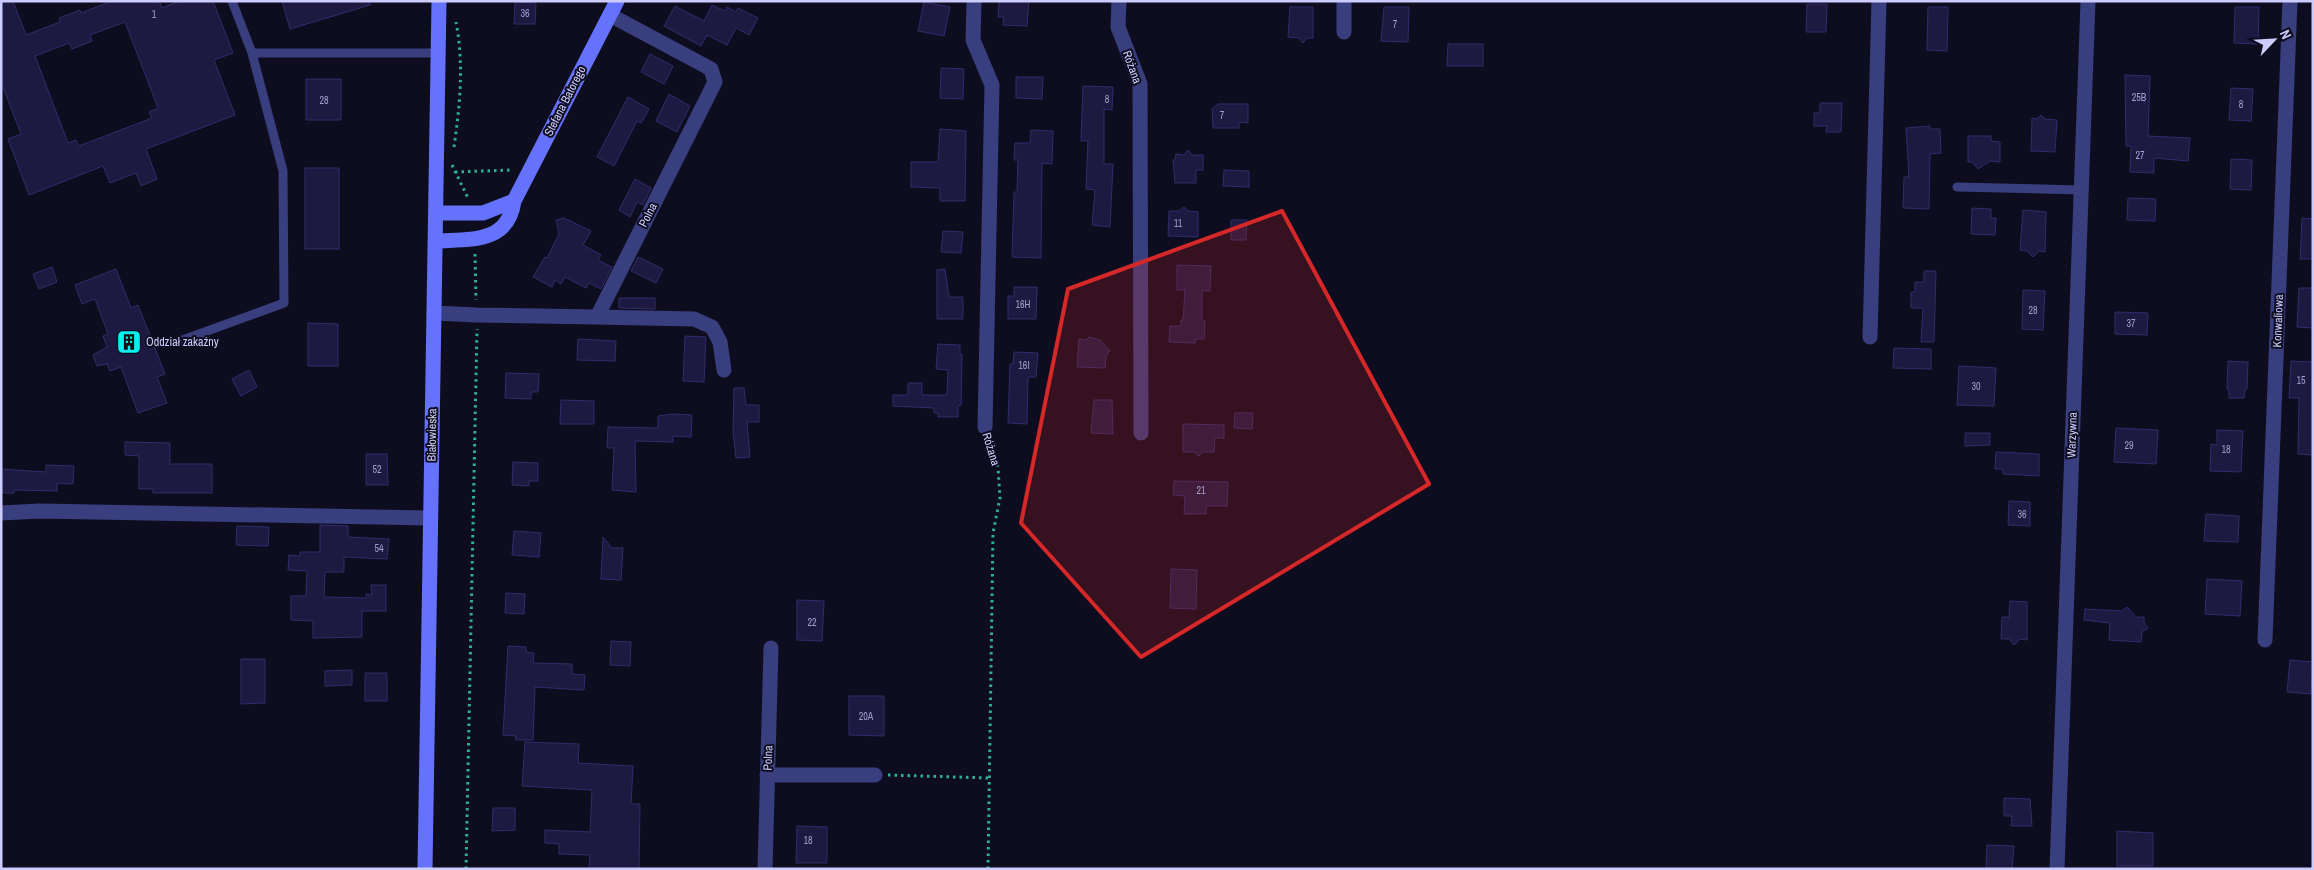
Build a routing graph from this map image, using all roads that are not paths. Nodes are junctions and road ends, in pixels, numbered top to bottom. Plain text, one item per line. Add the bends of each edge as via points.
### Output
1 (232, 1) edge
2 (439, 1) edge
3 (974, 1) edge
4 (1119, 1) edge
5 (1344, 1) edge
6 (1878, 1) edge
7 (2088, 1) edge
8 (2290, 1) edge
9 (613, 8) edge
10 (1344, 32) dead end
11 (252, 53) junction
12 (439, 54) junction
13 (1957, 187) dead end
14 (2081, 190) junction
15 (514, 201) junction
16 (436, 213) junction
17 (436, 241) junction
18 (434, 312) junction
19 (597, 317) junction
20 (1870, 337) dead end
21 (177, 342) dead end
22 (724, 370) dead end
23 (985, 427) road end
24 (1141, 433) dead end
25 (1, 513) edge
26 (430, 518) junction
27 (2265, 640) dead end
28 (771, 648) dead end
29 (875, 774) road end
30 (768, 775) junction
31 (425, 869) edge
32 (765, 869) edge
33 (2057, 869) edge

1 - 11 lane
2 - 12 main road, Białowieska
3 - 23 street, Różana via 973,40 992,85
4 - 24 street, Różana via 1118,27 1140,84
5 - 10 street
6 - 20 street
7 - 14 street, Warzywna
8 - 27 street, Konwaliowa
9 - 15 main road, Stefana Batorego
9 - 19 street, Polna via 711,69 715,82
11 - 12 lane
11 - 21 lane via 283,171 284,303
12 - 16 main road, Białowieska
13 - 14 lane
14 - 33 street, Warzywna
15 - 16 main road via 495,210 471,214
15 - 17 main road, Stefana Batorego via 508,224 489,236
16 - 17 main road, Białowieska
17 - 18 main road, Białowieska
18 - 19 street via 477,316
18 - 26 main road, Białowieska
19 - 22 street via 703,323 712,327 720,342
25 - 26 street
26 - 31 main road, Białowieska
28 - 30 street, Polna
29 - 30 street
30 - 32 street, Polna

